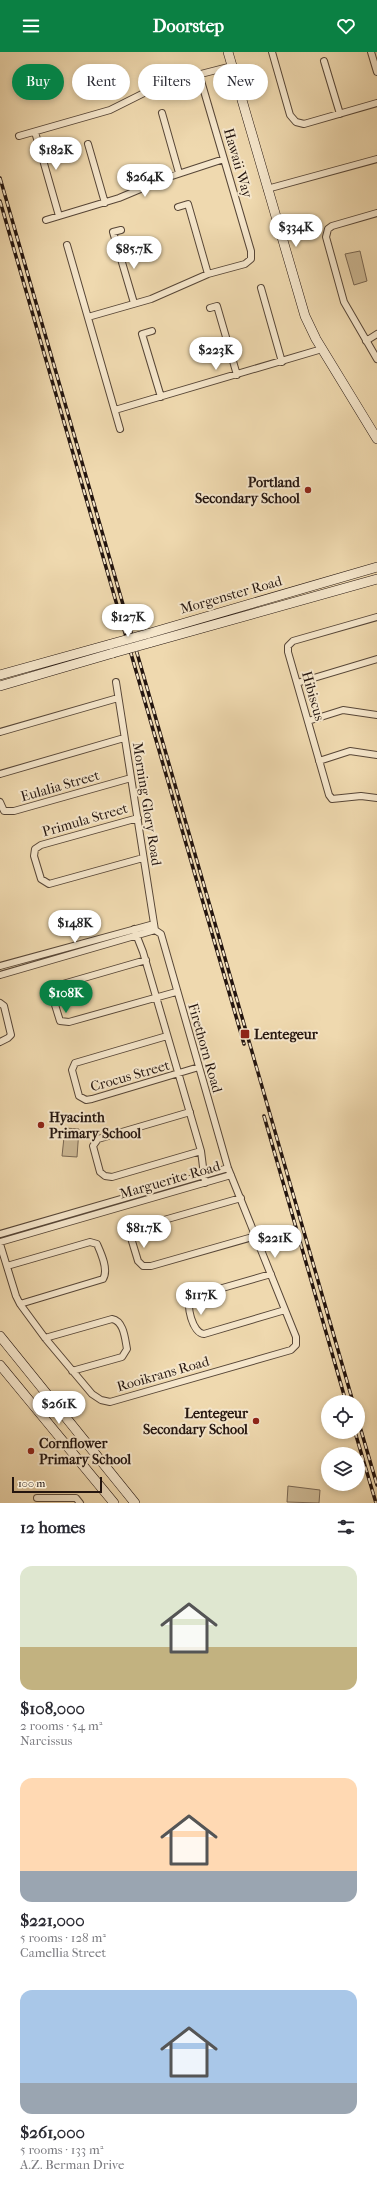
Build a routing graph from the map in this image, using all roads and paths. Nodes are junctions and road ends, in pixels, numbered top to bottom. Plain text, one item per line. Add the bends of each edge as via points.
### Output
1 (228, 52) edge
2 (272, 52) edge
3 (371, 52) edge
4 (324, 61) dead end
5 (231, 64) edge
6 (377, 72) edge
7 (205, 94) edge
8 (138, 96) edge
9 (242, 100) edge
10 (377, 103) edge
11 (162, 113) dead end
12 (340, 114) junction
13 (35, 132) junction
14 (19, 136) dead end
15 (88, 144) dead end
16 (224, 159) junction
17 (377, 159) edge
18 (179, 174) junction
19 (267, 189) junction
20 (105, 203) junction
21 (178, 207) dead end
22 (377, 213) edge
23 (60, 216) junction
24 (46, 220) dead end
25 (121, 230) dead end
26 (67, 245) dead end
27 (208, 274) junction
28 (261, 288) dead end
29 (134, 303) junction
30 (210, 308) dead end
31 (88, 317) junction
32 (152, 331) dead end
33 (377, 334) edge
34 (366, 341) junction
35 (322, 349) junction
36 (377, 359) edge
37 (282, 362) junction
38 (237, 375) junction
39 (161, 396) junction
40 (115, 410) junction
41 (120, 429) dead end
42 (377, 439) edge
43 (377, 567) edge
44 (377, 579) edge
45 (377, 617) edge
46 (148, 638) junction
47 (112, 648) junction
48 (377, 659) edge
49 (0, 675) edge
50 (116, 682) dead end
51 (297, 683) junction
52 (0, 686) edge
53 (118, 698) junction
54 (377, 715) edge
55 (308, 721) junction
56 (0, 732) edge
57 (124, 738) junction
58 (377, 755) edge
59 (319, 761) junction
60 (0, 774) edge
61 (131, 778) junction
62 (377, 798) edge
63 (0, 802) edge
64 (138, 818) junction
65 (143, 858) junction
66 (154, 927) junction
67 (135, 932) junction
68 (146, 960) junction
69 (0, 966) edge
70 (0, 975) edge
71 (176, 992) junction
72 (156, 997) junction
73 (0, 1003) edge
74 (167, 1036) junction
75 (0, 1042) edge
76 (199, 1067) junction
77 (179, 1074) junction
78 (190, 1112) junction
79 (201, 1151) junction
80 (228, 1168) junction
81 (231, 1175) junction
82 (202, 1176) junction
83 (205, 1183) junction
84 (241, 1198) junction
85 (0, 1234) edge
86 (256, 1236) junction
87 (0, 1243) edge
88 (7, 1266) junction
89 (271, 1274) junction
90 (20, 1304) junction
91 (286, 1310) junction
92 (0, 1336) edge
93 (45, 1338) junction
94 (296, 1345) joint
95 (0, 1365) edge
96 (72, 1371) junction
97 (37, 1498) dead end
98 (80, 1503) edge
99 (114, 1503) edge
100 (135, 1503) edge

1 - 5 main road
2 - 12 street via 293,120 304,124
3 - 6 street
4 - 12 street
7 - 16 street, Hawaii Way
8 - 13 street via 110,110
9 - 19 main road
10 - 12 street
11 - 18 street
13 - 14 street
13 - 23 street
15 - 20 street
16 - 18 street
16 - 27 street, Hawaii Way via 251,251 251,259 245,264
17 - 19 street
18 - 20 street
19 - 35 main road via 305,316
20 - 23 street
21 - 27 street via 188,204
22 - 34 street via 332,226 326,233 344,302
23 - 24 street
25 - 29 street via 113,232
26 - 31 street
27 - 29 street via 151,299
28 - 37 street
29 - 31 street
30 - 38 street via 217,306
31 - 40 street
32 - 39 street via 142,334
33 - 34 street
34 - 36 street
35 - 37 street
35 - 42 main road
37 - 38 street
38 - 39 street
39 - 40 street
40 - 41 street
43 - 46 main road, Morgenster Road
44 - 46 main road, Morgenster Road
45 - 51 street, Hibiscus via 293,641 288,646 288,652
46 - 47 main road, Morgenster Road, bridge
47 - 49 main road, Morgenster Road
47 - 52 main road, Morgenster Road
48 - 51 street
50 - 53 street, Morning Glory Road
51 - 55 street, Hibiscus
53 - 56 street
53 - 57 street, Morning Glory Road
54 - 55 street via 343,710
55 - 59 street, Hibiscus
57 - 60 street, Eulalia Street
57 - 61 street, Morning Glory Road
58 - 59 street via 350,751
59 - 62 street, Hibiscus via 332,799 360,796
61 - 63 street, Eulalia Street via 14,811 4,811
61 - 64 street, Morning Glory Road
64 - 65 street, Morning Glory Road
64 - 65 street, Primula Street via 41,845 35,849 34,856 41,879 49,884
65 - 66 street, Morning Glory Road
66 - 67 street
66 - 71 street, Firethorn Road via 161,934
67 - 68 street
67 - 69 street
67 - 70 street
68 - 72 street
68 - 72 street via 56,986 52,992 58,1018 60,1022 69,1022
71 - 72 street
71 - 76 street, Firethorn Road
72 - 74 street
73 - 75 street via 4,1006 10,1031 8,1038
74 - 77 street
74 - 77 street, Crocus Street via 75,1063 72,1070 77,1092 82,1099 92,1100
76 - 77 street, Crocus Street
76 - 80 street, Firethorn Road
77 - 78 street
78 - 79 street
78 - 79 street via 98,1139 93,1146 100,1172 105,1176 112,1176
79 - 82 street via 204,1165
80 - 81 street, Firethorn Road
80 - 82 street, Marguerite Road
81 - 83 street, Marguerite Road
81 - 84 street, Firethorn Road
82 - 83 street
82 - 85 street, Marguerite Road
83 - 87 street, Marguerite Road
84 - 86 street, Firethorn Road
84 - 86 street via 136,1228 131,1238 138,1261 143,1266 150,1266
86 - 89 street, Firethorn Road
87 - 88 street, Rooikrans Road
88 - 90 street, Rooikrans Road
88 - 90 street via 90,1242 99,1248 106,1270 103,1279
89 - 91 street, Firethorn Road
89 - 91 street via 191,1297 188,1305 195,1330 204,1334
90 - 93 street, Rooikrans Road
91 - 94 street, Firethorn Road via 296,1337
92 - 100 main road
93 - 96 street, Rooikrans Road
93 - 96 street via 112,1319 117,1320 127,1349 122,1357
94 - 96 street, Rooikrans Road via 291,1350 110,1402 96,1398
95 - 99 main road
97 - 98 street via 76,1498

